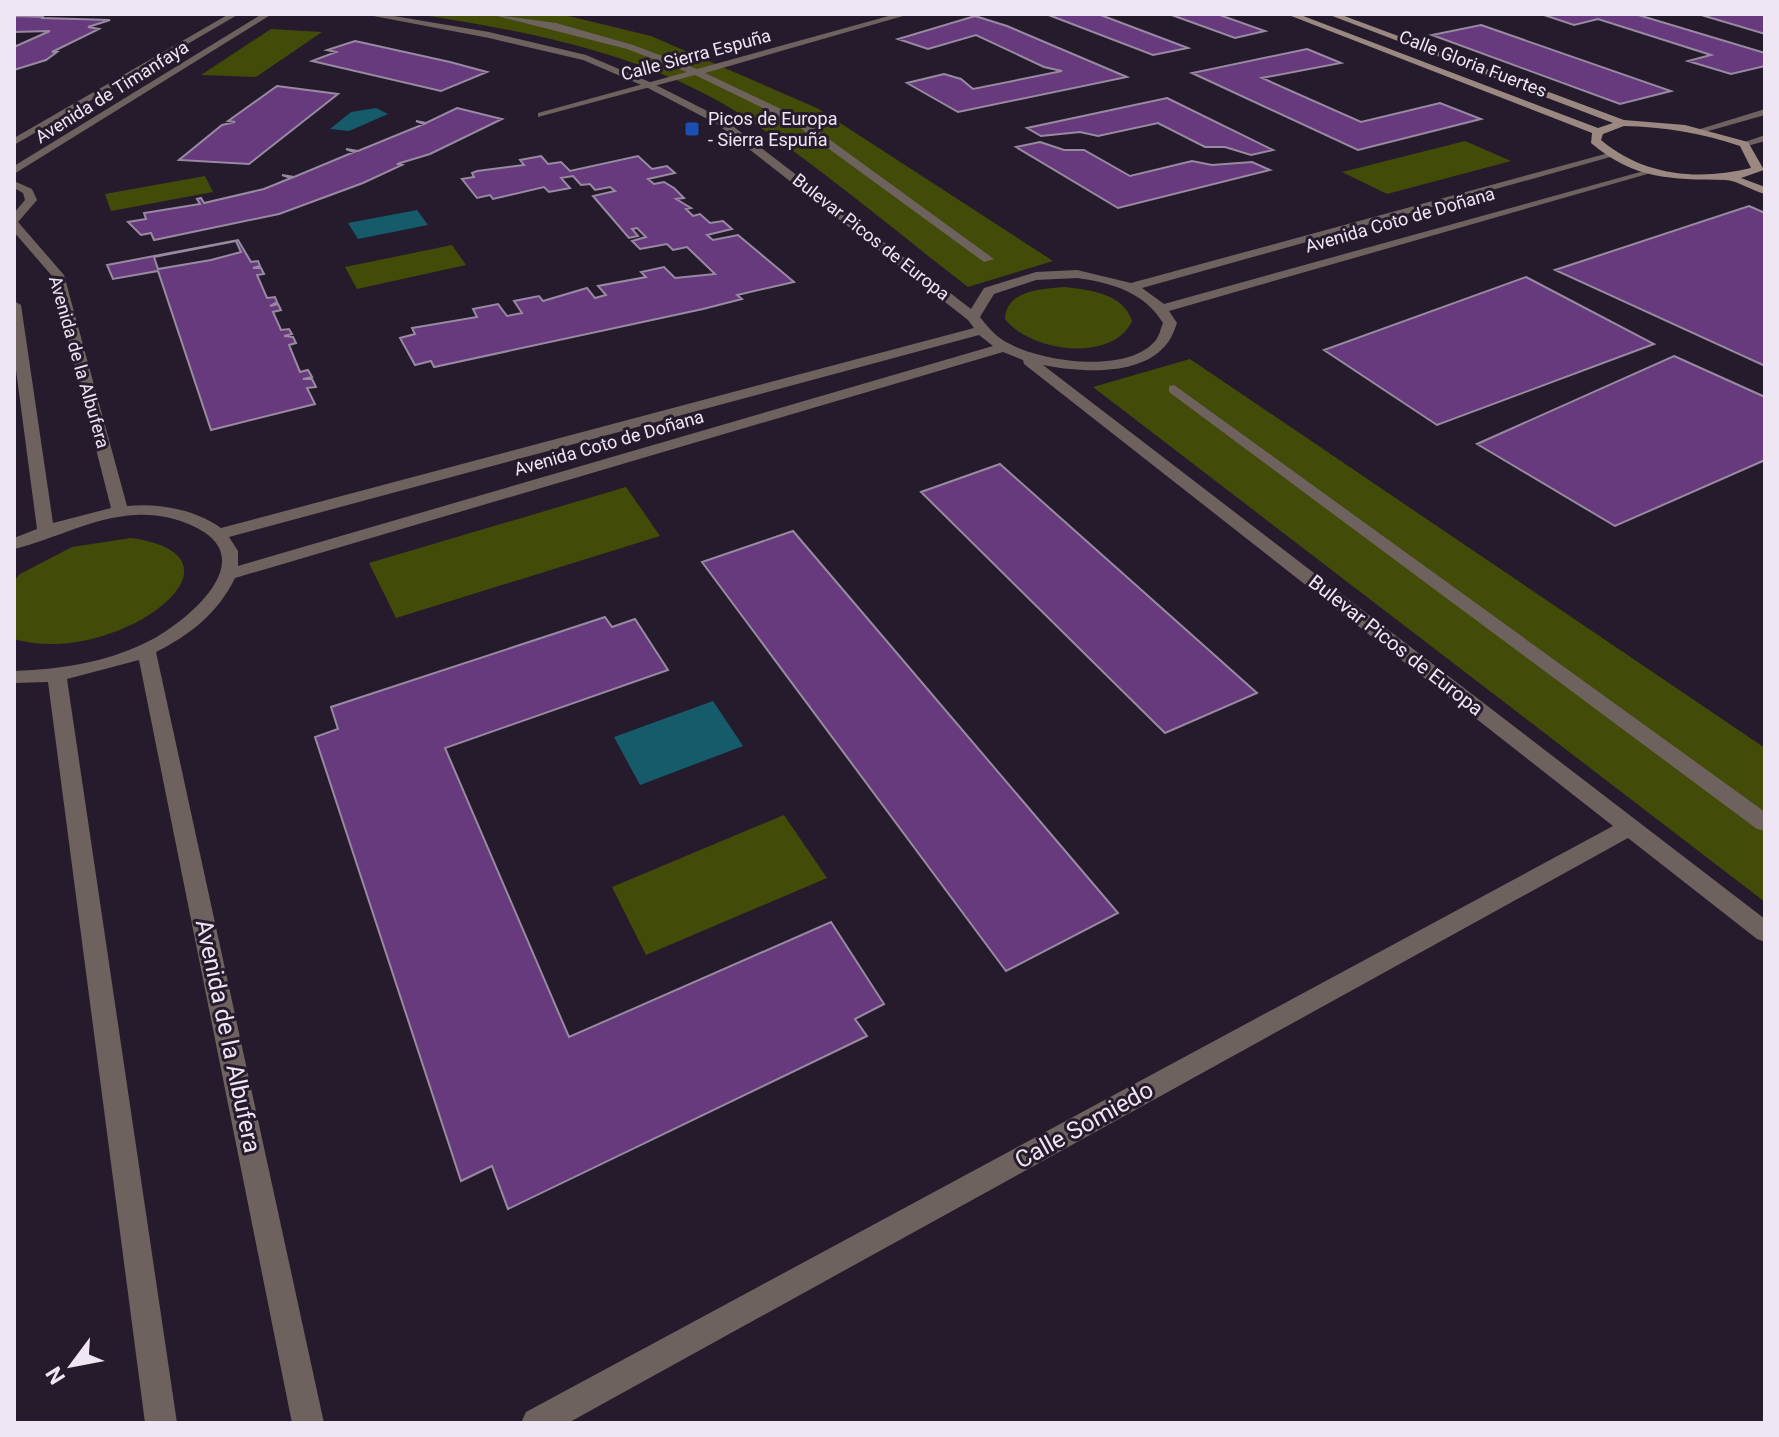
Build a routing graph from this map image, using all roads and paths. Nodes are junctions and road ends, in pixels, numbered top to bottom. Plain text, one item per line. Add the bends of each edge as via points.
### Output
1 (235, 14) edge
2 (268, 14) edge
3 (367, 14) edge
4 (493, 14) edge
5 (906, 14) edge
6 (1290, 14) edge
7 (1331, 14) edge
8 (696, 72) junction
9 (649, 85) junction
10 (1765, 112) edge
11 (542, 115) dead end
12 (1623, 123) junction
13 (1705, 129) junction
14 (1598, 132) junction
15 (1765, 138) edge
16 (14, 142) edge
17 (1744, 144) junction
18 (1609, 156) junction
19 (14, 171) edge
20 (1647, 171) junction
21 (1761, 171) edge
22 (1732, 178) junction
23 (14, 184) edge
24 (1765, 191) edge
25 (14, 223) edge
26 (988, 259) dead end
27 (1132, 287) junction
28 (14, 305) edge
29 (1164, 308) junction
30 (976, 324) junction
31 (1000, 348) junction
32 (1026, 359) junction
33 (1174, 389) dead end
34 (120, 512) junction
35 (46, 530) junction
36 (219, 534) junction
37 (14, 544) edge
38 (228, 575) junction
39 (146, 650) junction
40 (57, 676) junction
41 (14, 677) edge
42 (1765, 823) edge
43 (1631, 826) junction
44 (1765, 932) edge
45 (161, 1423) edge
46 (308, 1423) edge
47 (537, 1423) edge

1 - 16 street, Avenida de Timanfaya
2 - 19 street, Avenida de Timanfaya
3 - 9 street, Bulevar Picos de Europa via 586,58
4 - 8 street via 630,47
5 - 8 street, Calle Sierra Espuña
6 - 14 main road, Calle Gloria Fuertes
7 - 12 main road, Calle Gloria Fuertes
8 - 9 street, Calle Sierra Espuña
8 - 26 street via 796,120
9 - 11 street, Calle Sierra Espuña
9 - 30 street, Bulevar Picos de Europa via 721,122
10 - 13 street
12 - 13 main road
12 - 14 main road
13 - 17 main road
14 - 18 main road via 1595,141
15 - 17 street
17 - 21 main road
18 - 20 main road
18 - 27 street, Avenida Coto de Doñana
20 - 22 main road via 1695,179
20 - 29 street, Avenida Coto de Doñana
21 - 22 main road
22 - 24 main road
23 - 25 street via 28,191 31,200
25 - 34 street, Avenida de la Albufera via 58,275
27 - 29 street
27 - 30 street via 1102,278 1043,275 989,291
28 - 35 street
29 - 32 street via 1170,323 1158,346 1128,360 1079,366
30 - 31 street, Bulevar Picos de Europa
30 - 36 street, Avenida Coto de Doñana
31 - 32 street, Bulevar Picos de Europa
31 - 38 street, Avenida Coto de Doñana
32 - 43 street, Bulevar Picos de Europa
33 - 42 street
34 - 35 street
34 - 36 street via 196,519
35 - 37 street
36 - 38 street via 230,553
38 - 39 street via 213,601 185,627
39 - 40 street
39 - 46 street, Avenida de la Albufera
40 - 41 street
40 - 45 street
43 - 44 street, Bulevar Picos de Europa
43 - 47 street, Calle Somiedo

